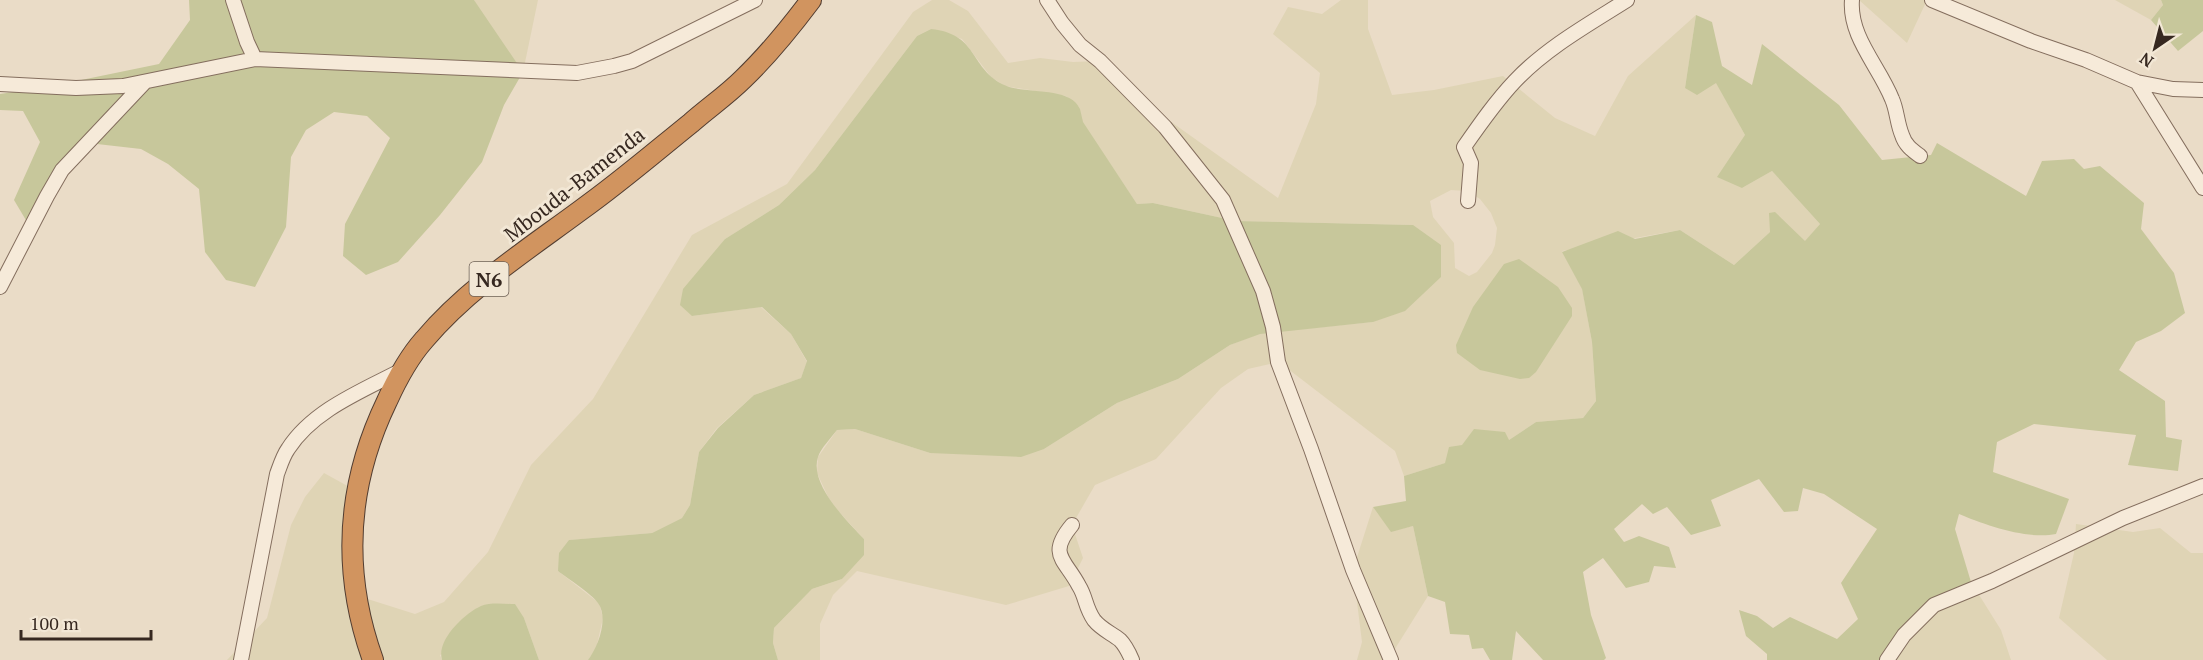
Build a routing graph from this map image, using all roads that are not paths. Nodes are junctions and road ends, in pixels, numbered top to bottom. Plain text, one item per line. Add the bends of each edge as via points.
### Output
1 (233, 0) edge
2 (755, 0) edge
3 (811, 0) edge
4 (1047, 0) edge
5 (1627, 0) edge
6 (1852, 0) edge
7 (1932, 0) edge
8 (255, 59) junction
9 (145, 82) junction
10 (2137, 82) junction
11 (0, 84) edge
12 (2203, 90) edge
13 (1920, 156) dead end
14 (2203, 188) edge
15 (1468, 201) dead end
16 (0, 287) edge
17 (402, 370) junction
18 (2203, 486) edge
19 (1072, 525) dead end
20 (241, 660) edge
21 (373, 660) edge
22 (1132, 660) edge
23 (1391, 660) edge
24 (1887, 660) edge

1 - 8 street
2 - 8 street via 632,61 577,73
3 - 17 highway, Mbouda-Bamenda / N6 via 743,79 594,201 488,280 424,339
4 - 23 street via 1080,45 1165,127 1223,200 1263,291 1278,362 1353,570
5 - 15 street via 1537,60 1483,119 1464,147 1470,163
6 - 13 street via 1858,37 1894,102 1902,135 1909,148
7 - 10 street
8 - 9 street
9 - 11 street via 76,88
9 - 16 street via 62,170
10 - 12 street
10 - 14 street
17 - 20 street via 330,409 300,432 287,450 277,474
17 - 21 highway, Mbouda-Bamenda / N6 via 376,424 355,497 355,595
18 - 24 street via 2133,513 1934,605 1904,635
19 - 22 street via 1060,542 1060,556 1080,586 1094,619 1121,642

